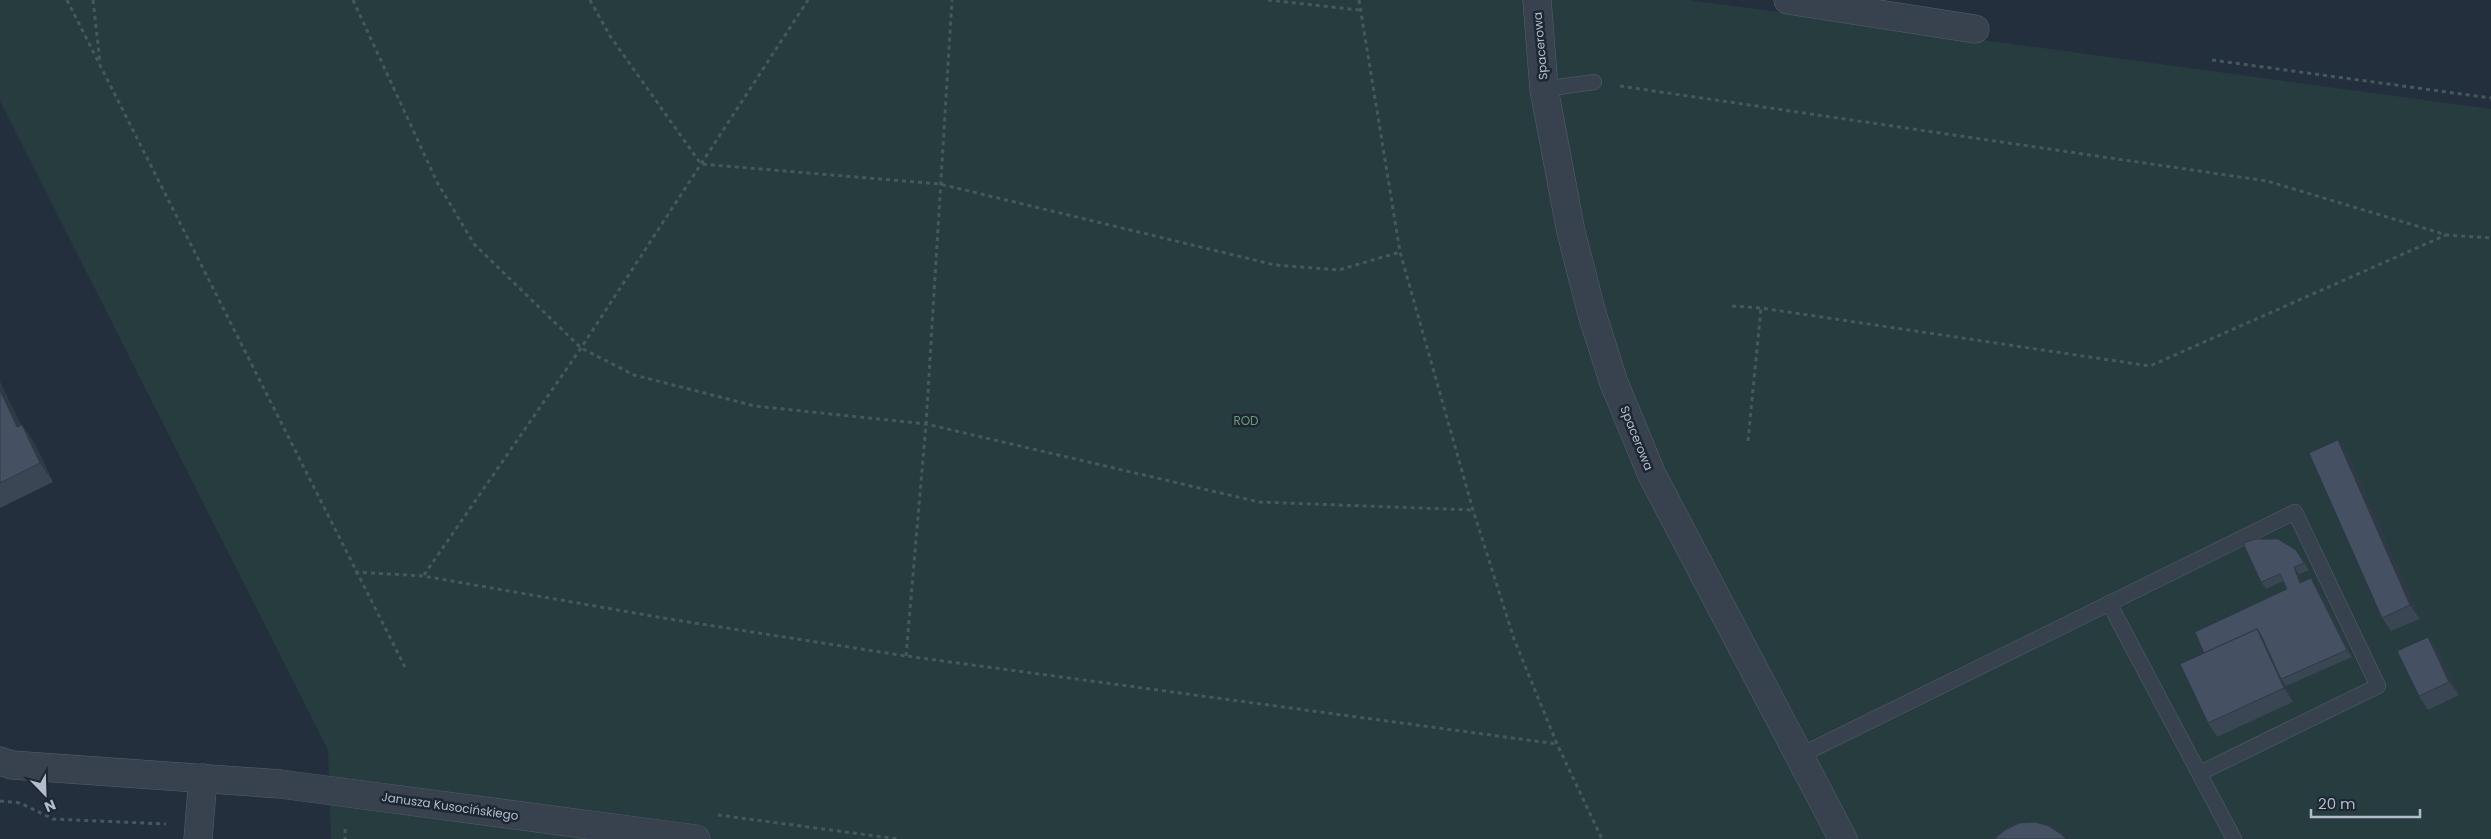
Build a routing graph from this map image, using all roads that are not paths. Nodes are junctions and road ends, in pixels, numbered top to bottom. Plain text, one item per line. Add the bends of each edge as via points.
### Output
1 (1537, 0) edge
2 (1788, 0) edge
3 (1975, 29) dead end
4 (1594, 82) road end
5 (1544, 89) junction
6 (2109, 603) junction
7 (1799, 756) junction
8 (4, 764) edge
9 (2200, 772) junction
10 (203, 778) junction
11 (198, 832) edge
12 (696, 839) edge
13 (1843, 839) edge
14 (2234, 839) edge

1 - 5 street, Spacerowa
2 - 3 street
4 - 5 lane
5 - 7 street, Spacerowa via 1571,232 1614,382 1652,476
6 - 7 lane
6 - 9 lane
6 - 9 lane via 2295,512 2378,686
7 - 13 street, Spacerowa
8 - 10 street, Janusza Kusocińskiego
9 - 14 lane
10 - 11 street
10 - 12 street, Janusza Kusocińskiego via 359,793

